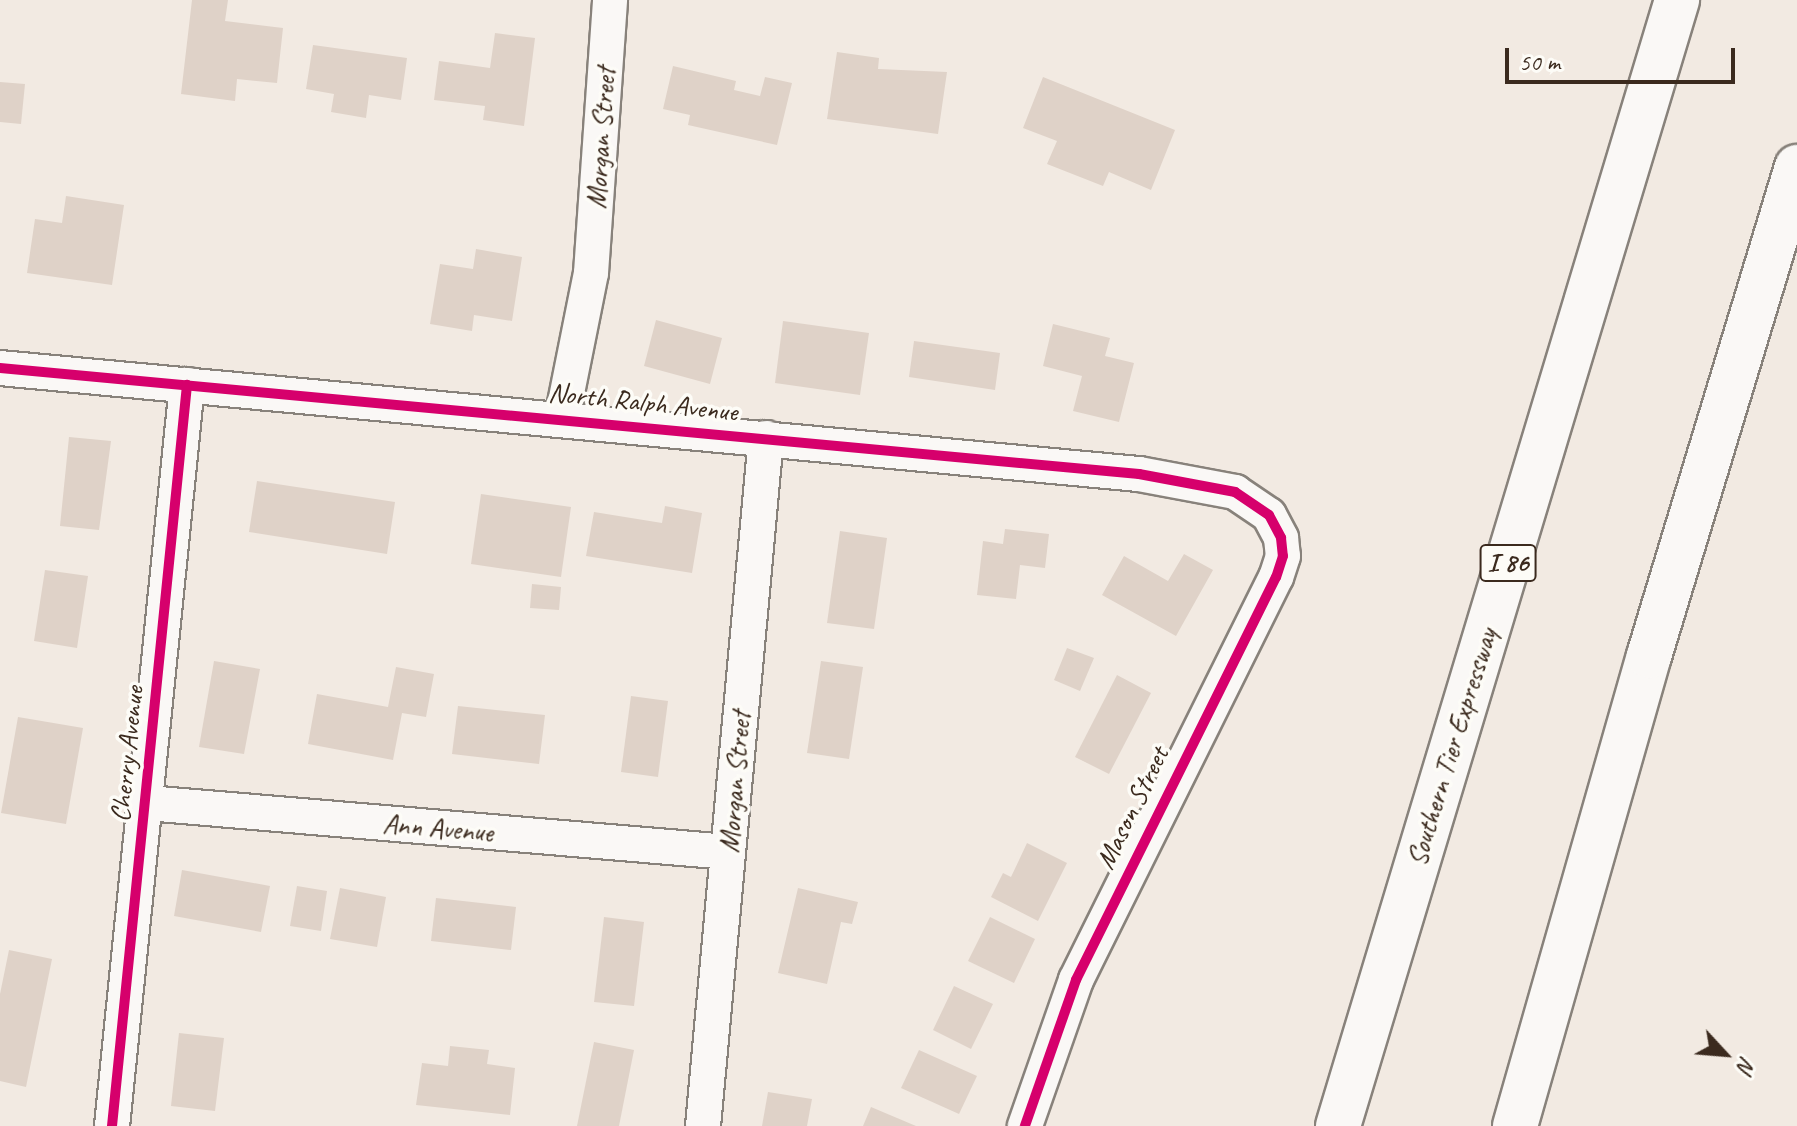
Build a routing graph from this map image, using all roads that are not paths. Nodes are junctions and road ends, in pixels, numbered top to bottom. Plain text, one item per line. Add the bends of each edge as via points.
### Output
1 (610, 0) edge
2 (1677, 0) edge
3 (1797, 167) edge
4 (0, 368) edge
5 (187, 385) junction
6 (562, 418) junction
7 (766, 438) junction
8 (1271, 518) joint
9 (147, 803) junction
10 (728, 852) junction
11 (112, 1126) edge
12 (703, 1126) edge
13 (1025, 1126) edge
14 (1338, 1126) edge
15 (1515, 1126) edge

1 - 6 street, Morgan Street via 591,273
2 - 14 highway, Southern Tier Expressway / I 86
3 - 15 highway via 1649,656
4 - 5 street, North Ralph Avenue
5 - 6 street, North Ralph Avenue
5 - 9 street, Cherry Avenue
6 - 7 street, North Ralph Avenue
7 - 8 street, North Ralph Avenue via 1139,474 1235,492
7 - 10 street, Morgan Street
8 - 13 street, Mason Street via 1283,556 1276,577 1076,980
9 - 10 street, Ann Avenue
9 - 11 street, Cherry Avenue
10 - 12 street, Morgan Street

